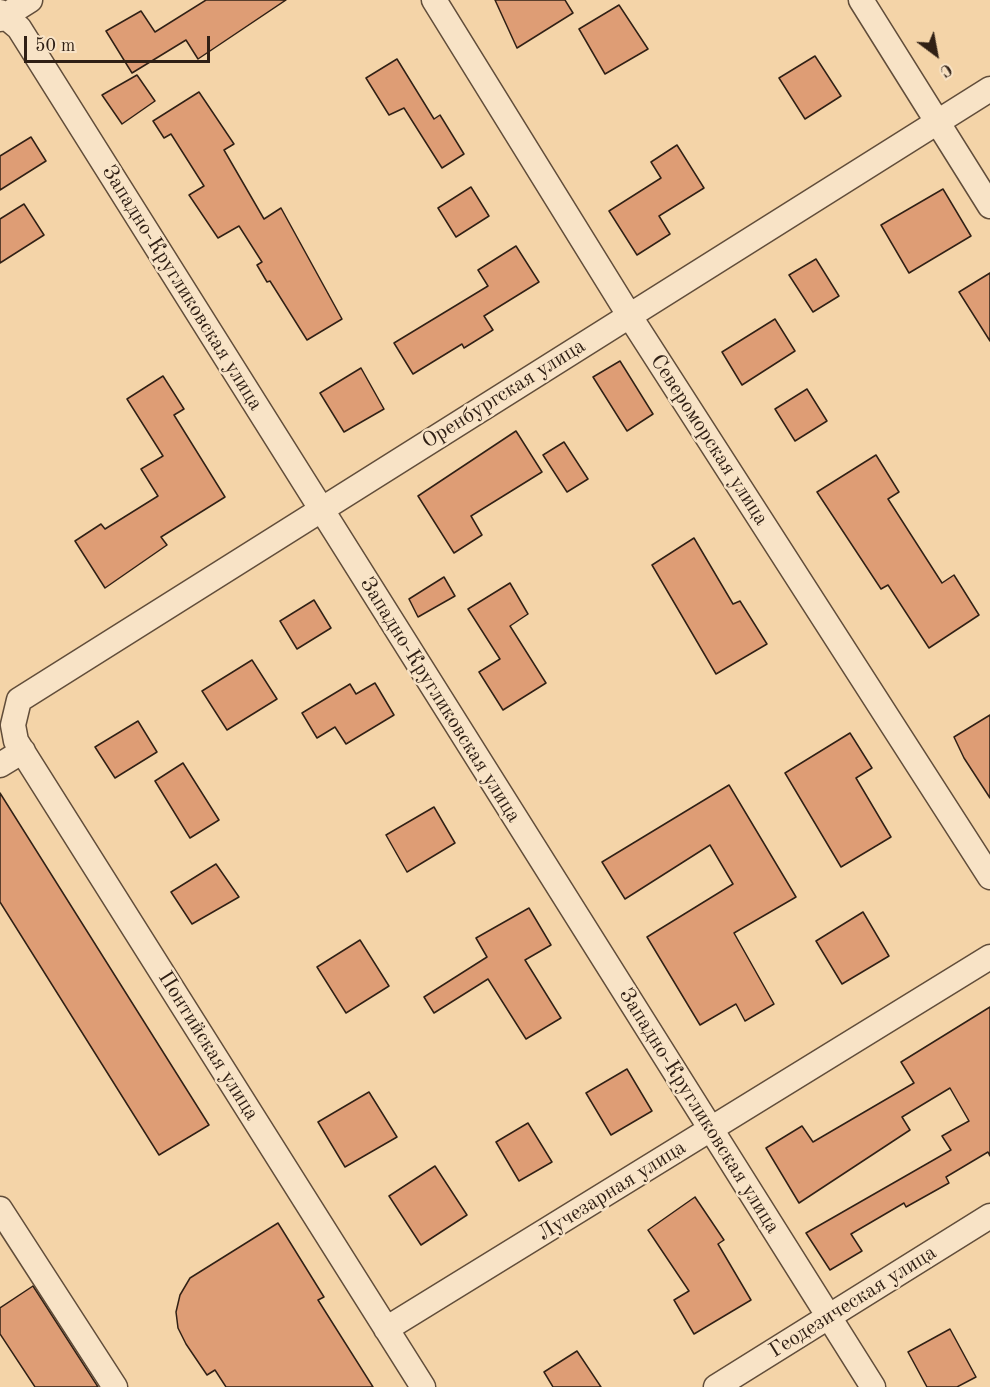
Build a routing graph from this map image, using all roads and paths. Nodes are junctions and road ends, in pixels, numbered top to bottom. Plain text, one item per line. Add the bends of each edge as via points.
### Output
1 (30, 0) edge
2 (434, 0) edge
3 (861, 0) edge
4 (1, 16) edge
5 (990, 89) edge
6 (938, 121) junction
7 (990, 206) edge
8 (629, 315) junction
9 (321, 509) junction
10 (19, 700) joint
11 (22, 751) junction
12 (0, 765) edge
13 (990, 877) edge
14 (990, 957) edge
15 (711, 1130) junction
16 (0, 1209) edge
17 (990, 1216) edge
18 (830, 1316) junction
19 (386, 1329) junction
20 (115, 1387) edge
21 (423, 1387) edge
22 (716, 1387) edge
23 (873, 1387) edge

1 - 4 street
2 - 8 street, Североморская улица
3 - 6 street
4 - 9 street, Западно-Кругликовская улица via 19,28
5 - 6 street, Оренбургская улица
6 - 7 street
6 - 8 street, Оренбургская улица
8 - 9 street, Оренбургская улица
8 - 13 street, Североморская улица
9 - 10 street, Оренбургская улица
9 - 15 street, Западно-Кругликовская улица
10 - 11 street, Понтийская улица via 13,732
11 - 12 street
11 - 19 street, Понтийская улица
14 - 15 street, Лучезарная улица
15 - 18 street, Западно-Кругликовская улица
15 - 19 street, Лучезарная улица
16 - 20 street
17 - 18 street, Геодезическая улица
18 - 22 street, Геодезическая улица
18 - 23 street, Западно-Кругликовская улица
19 - 21 street, Понтийская улица

